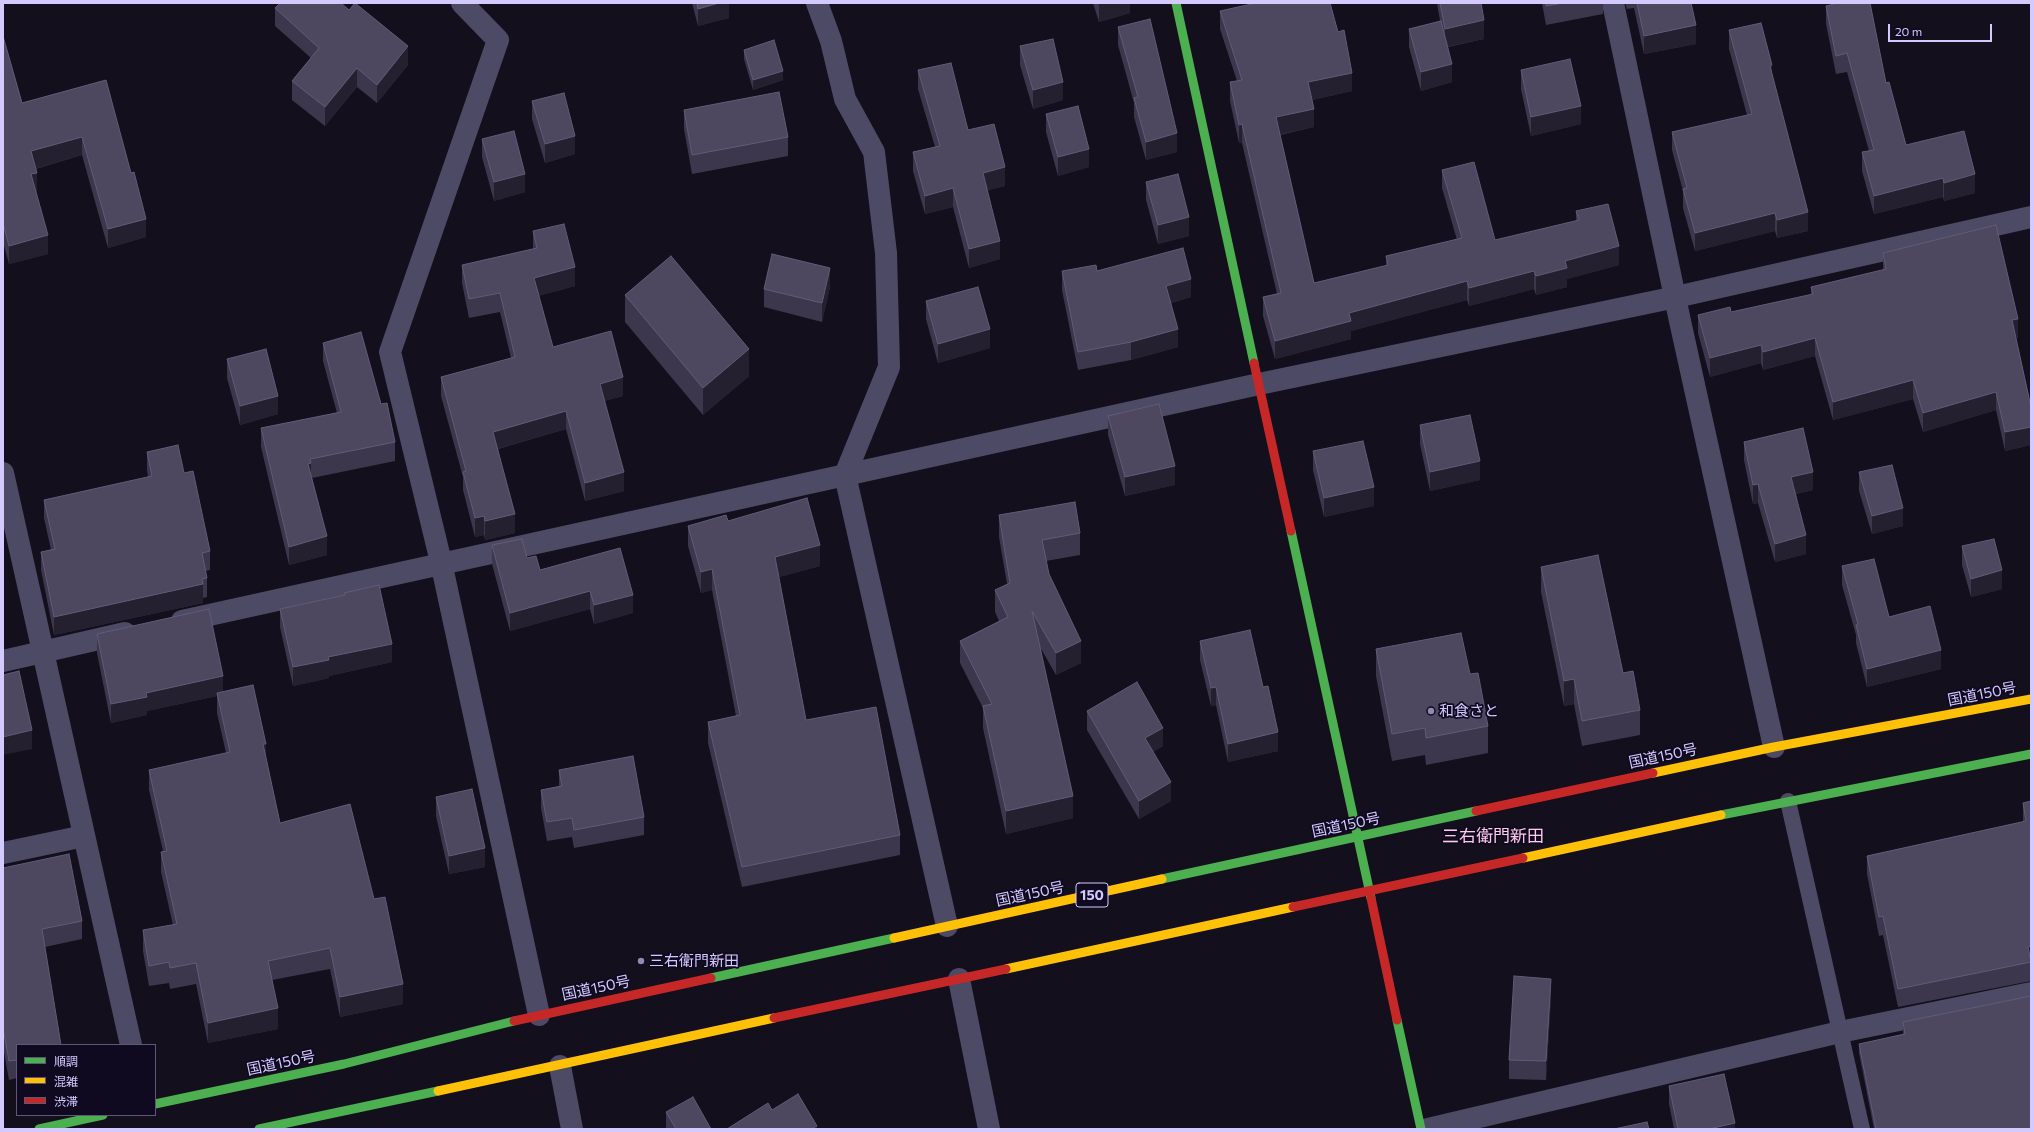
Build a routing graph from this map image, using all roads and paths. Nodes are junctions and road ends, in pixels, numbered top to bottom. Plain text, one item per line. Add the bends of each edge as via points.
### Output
1 (462, 3) edge
2 (817, 3) edge
3 (1176, 3) edge
4 (1613, 3) edge
5 (2031, 217) edge
6 (1676, 297) junction
7 (1259, 384) junction
8 (3, 473) edge
9 (845, 475) junction
10 (441, 562) junction
11 (43, 652) junction
12 (3, 661) edge
13 (2031, 699) edge
14 (1774, 747) junction
15 (2031, 754) edge
16 (1788, 801) junction
17 (84, 836) junction
18 (1357, 836) junction
19 (3, 853) edge
20 (1368, 891) junction
21 (947, 926) junction
22 (959, 980) junction
23 (2031, 993) edge
24 (539, 1015) junction
25 (1840, 1032) junction
26 (131, 1044) edge
27 (560, 1066) junction
28 (156, 1104) edge
29 (99, 1116) edge
30 (39, 1129) edge
31 (259, 1129) edge
32 (572, 1129) edge
33 (989, 1129) edge
34 (1421, 1129) edge
35 (1428, 1129) edge
36 (1862, 1129) edge

1 - 10 street via 498,40 390,352
2 - 9 street via 831,41 845,99 874,152 886,253 889,367
3 - 7 main road
4 - 6 street
5 - 6 street
6 - 7 street
6 - 14 street
7 - 9 street
7 - 18 main road
8 - 11 street
9 - 10 street
9 - 21 street
10 - 11 street
10 - 24 street
11 - 12 street
11 - 17 street
13 - 14 main road, 国道150号 / 150
14 - 18 main road, 国道150号 / 150
15 - 16 main road
16 - 20 main road
16 - 25 lane
17 - 19 street
17 - 26 street
18 - 20 main road
18 - 21 main road, 国道150号 / 150
20 - 22 main road
20 - 34 main road
21 - 24 main road, 国道150号 / 150
22 - 27 main road
22 - 33 street
23 - 25 street
24 - 28 main road, 国道150号 / 150 via 344,1064
25 - 35 street
25 - 36 lane
27 - 31 main road
27 - 32 street
29 - 30 main road

